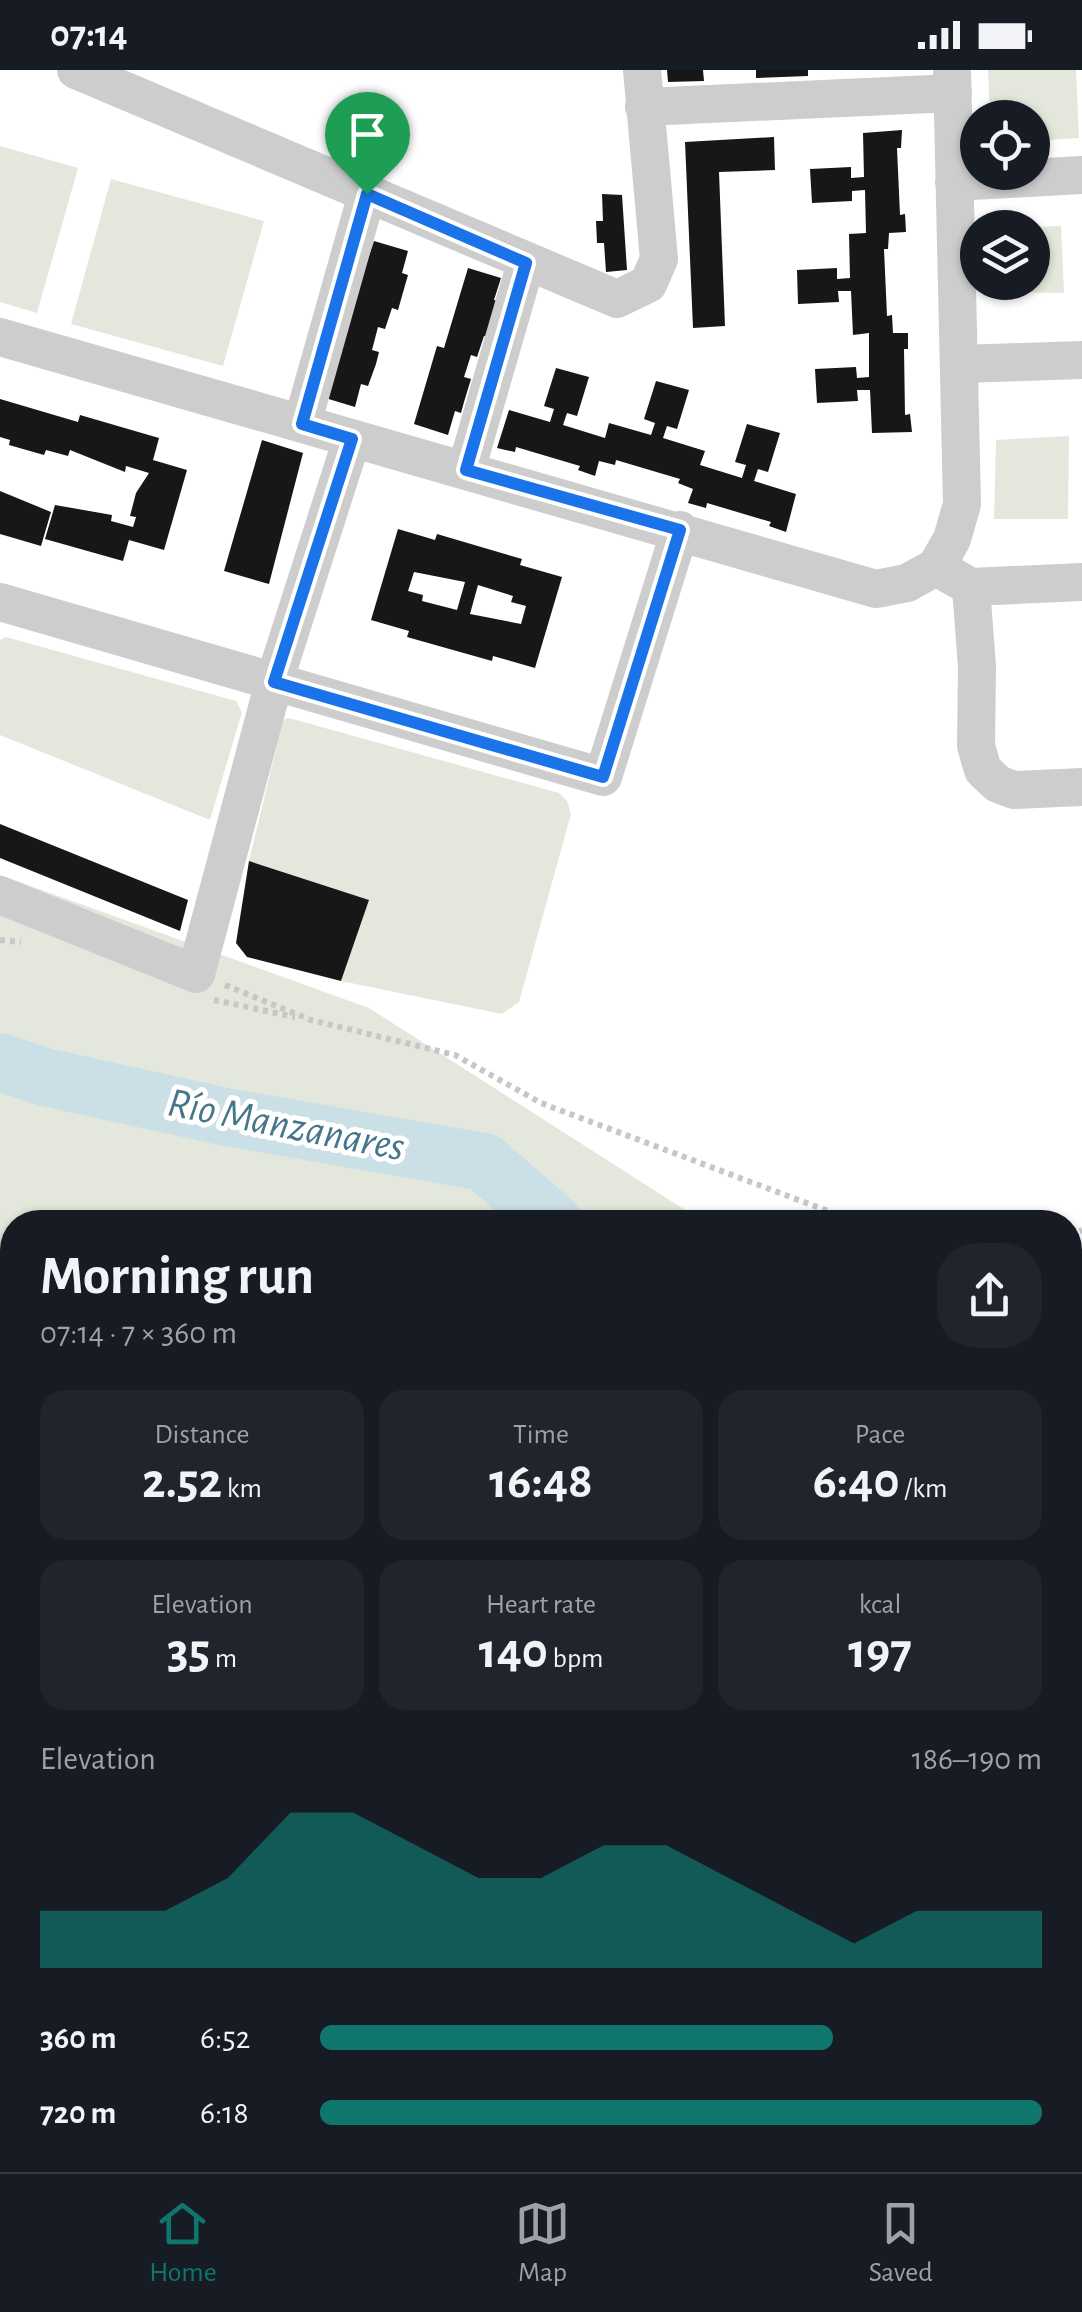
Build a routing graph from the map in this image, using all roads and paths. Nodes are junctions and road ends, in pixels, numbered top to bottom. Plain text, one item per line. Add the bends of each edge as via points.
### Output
1 (76, 70) edge
2 (953, 82) edge
3 (643, 89) edge
4 (1082, 175) edge
5 (954, 182) junction
6 (367, 194) junction
7 (526, 263) junction
8 (0, 338) edge
9 (1082, 360) edge
10 (961, 364) junction
11 (302, 424) junction
12 (352, 439) junction
13 (466, 470) junction
14 (680, 530) junction
15 (936, 568) junction
16 (1082, 582) edge
17 (971, 587) junction
18 (0, 602) edge
19 (274, 682) junction
20 (1082, 786) edge
21 (0, 894) edge
22 (196, 974) junction
23 (825, 1210) edge

1 - 6 street
2 - 3 street
2 - 5 street
3 - 7 street via 659,259 648,284 617,298
4 - 5 street
5 - 10 street
6 - 7 street
6 - 11 street
7 - 13 street
8 - 11 street
9 - 10 street
10 - 15 street via 962,504
11 - 12 street
12 - 13 street
12 - 19 street
13 - 14 street
14 - 15 street via 876,588
14 - 19 street via 603,777
15 - 17 street
16 - 17 street
17 - 20 street via 976,746 983,770 1014,790
18 - 19 street
19 - 22 street
21 - 22 street
22 - 23 path via 310,1020 455,1055 541,1103

